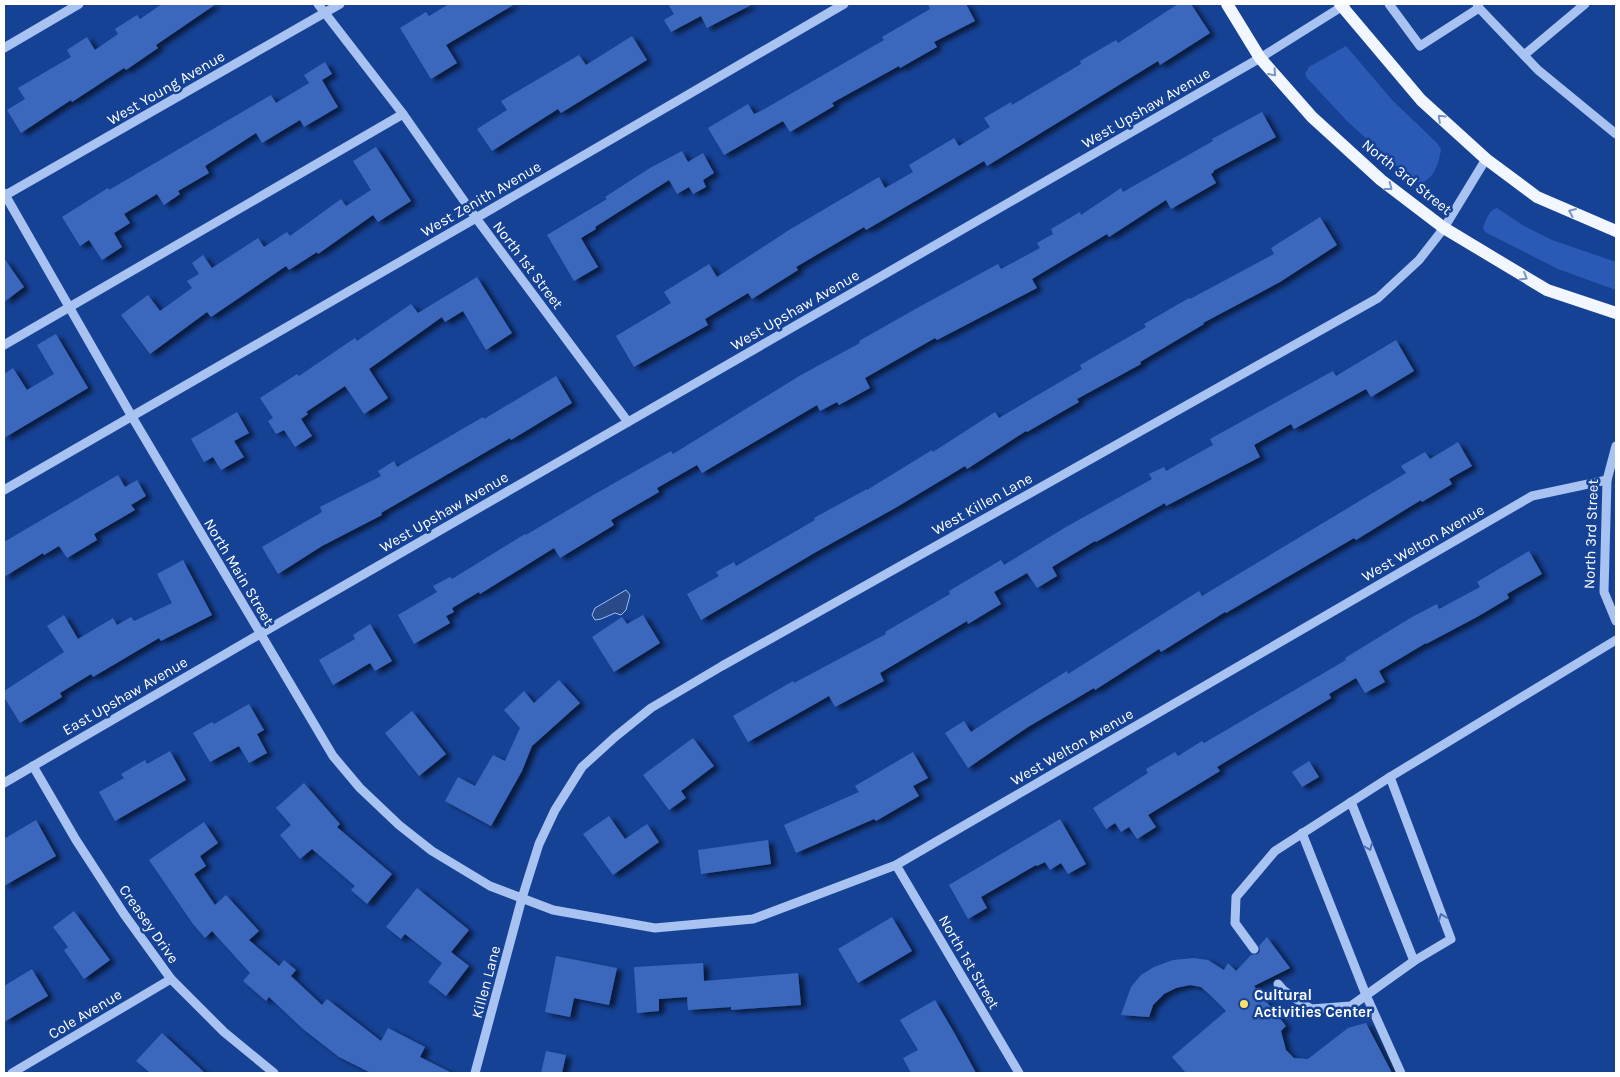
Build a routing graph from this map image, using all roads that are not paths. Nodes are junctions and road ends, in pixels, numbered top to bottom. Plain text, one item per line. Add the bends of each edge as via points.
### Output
1 (79, 4) edge
2 (318, 4) edge
3 (340, 4) edge
4 (844, 4) edge
5 (1227, 4) edge
6 (1389, 4) edge
7 (1585, 4) edge
8 (1343, 5) edge
9 (1478, 6) edge
10 (324, 13) junction
11 (4, 48) edge
12 (1524, 55) junction
13 (1260, 58) junction
14 (403, 114) junction
15 (1616, 134) edge
16 (1486, 159) junction
17 (4, 195) edge
18 (476, 218) junction
19 (1444, 228) junction
20 (1616, 231) edge
21 (69, 307) junction
22 (1616, 313) edge
23 (4, 345) edge
24 (131, 415) junction
25 (628, 422) junction
26 (1616, 446) edge
27 (1607, 480) junction
28 (4, 490) edge
29 (1616, 621) edge
30 (260, 634) junction
31 (1616, 640) edge
32 (33, 766) junction
33 (1390, 777) junction
34 (4, 783) edge
35 (1351, 802) junction
36 (1302, 834) junction
37 (896, 865) junction
38 (522, 898) junction
39 (1254, 948) dead end
40 (1414, 961) junction
41 (171, 979) junction
42 (1278, 984) dead end
43 (1366, 995) junction
44 (12, 1073) edge
45 (274, 1073) edge
46 (475, 1073) edge
47 (1019, 1073) edge
48 (1401, 1073) edge

1 - 11 street
2 - 10 street, North 1st Street
3 - 10 street, West Young Avenue
4 - 18 street, West Zenith Avenue
5 - 13 main road, North 3rd Street
6 - 9 street via 1420,46
7 - 12 street
8 - 13 street, West Upshaw Avenue
16 -> 8 main road via 1421,100
9 - 12 street
10 - 14 street, North 1st Street
10 - 17 street, West Young Avenue
12 - 15 street
13 -> 19 main road, North 3rd Street via 1312,117 1381,180
13 - 25 street, West Upshaw Avenue
14 - 18 street, North 1st Street
14 - 21 street
16 - 19 street, West Killen Lane
20 -> 16 main road via 1538,197
17 - 21 street, North Main Street
18 - 24 street, West Zenith Avenue
18 - 25 street, North 1st Street
19 -> 22 main road, North 3rd Street via 1547,290
19 - 38 street, West Killen Lane via 1418,260 1378,298 651,708 582,767 555,810 539,844
21 - 23 street
21 - 24 street, North Main Street
24 - 28 street, West Zenith Avenue
24 - 30 street, North Main Street
25 - 30 street, West Upshaw Avenue
26 - 27 street, North 3rd Street
27 - 29 street, North 3rd Street via 1604,592
27 - 37 street, West Welton Avenue via 1532,496
30 - 32 street, East Upshaw Avenue
30 - 38 street, North Main Street via 333,756 360,788 432,851 490,886
31 - 33 street
32 - 34 street, East Upshaw Avenue
32 - 41 street, Creasey Drive via 124,914
33 - 35 street
40 -> 33 street via 1451,939
35 - 36 street
35 -> 40 street
36 - 39 street via 1275,851 1236,897 1235,923
36 - 43 street
37 - 38 street, West Welton Avenue via 753,919 656,928 554,910
37 - 47 street, North 1st Street
38 - 46 street, Killen Lane
40 - 43 street
41 - 44 street, Cole Avenue
41 - 45 street, Creasey Drive via 224,1032
42 - 43 street via 1310,1009 1351,1006
43 - 48 street

